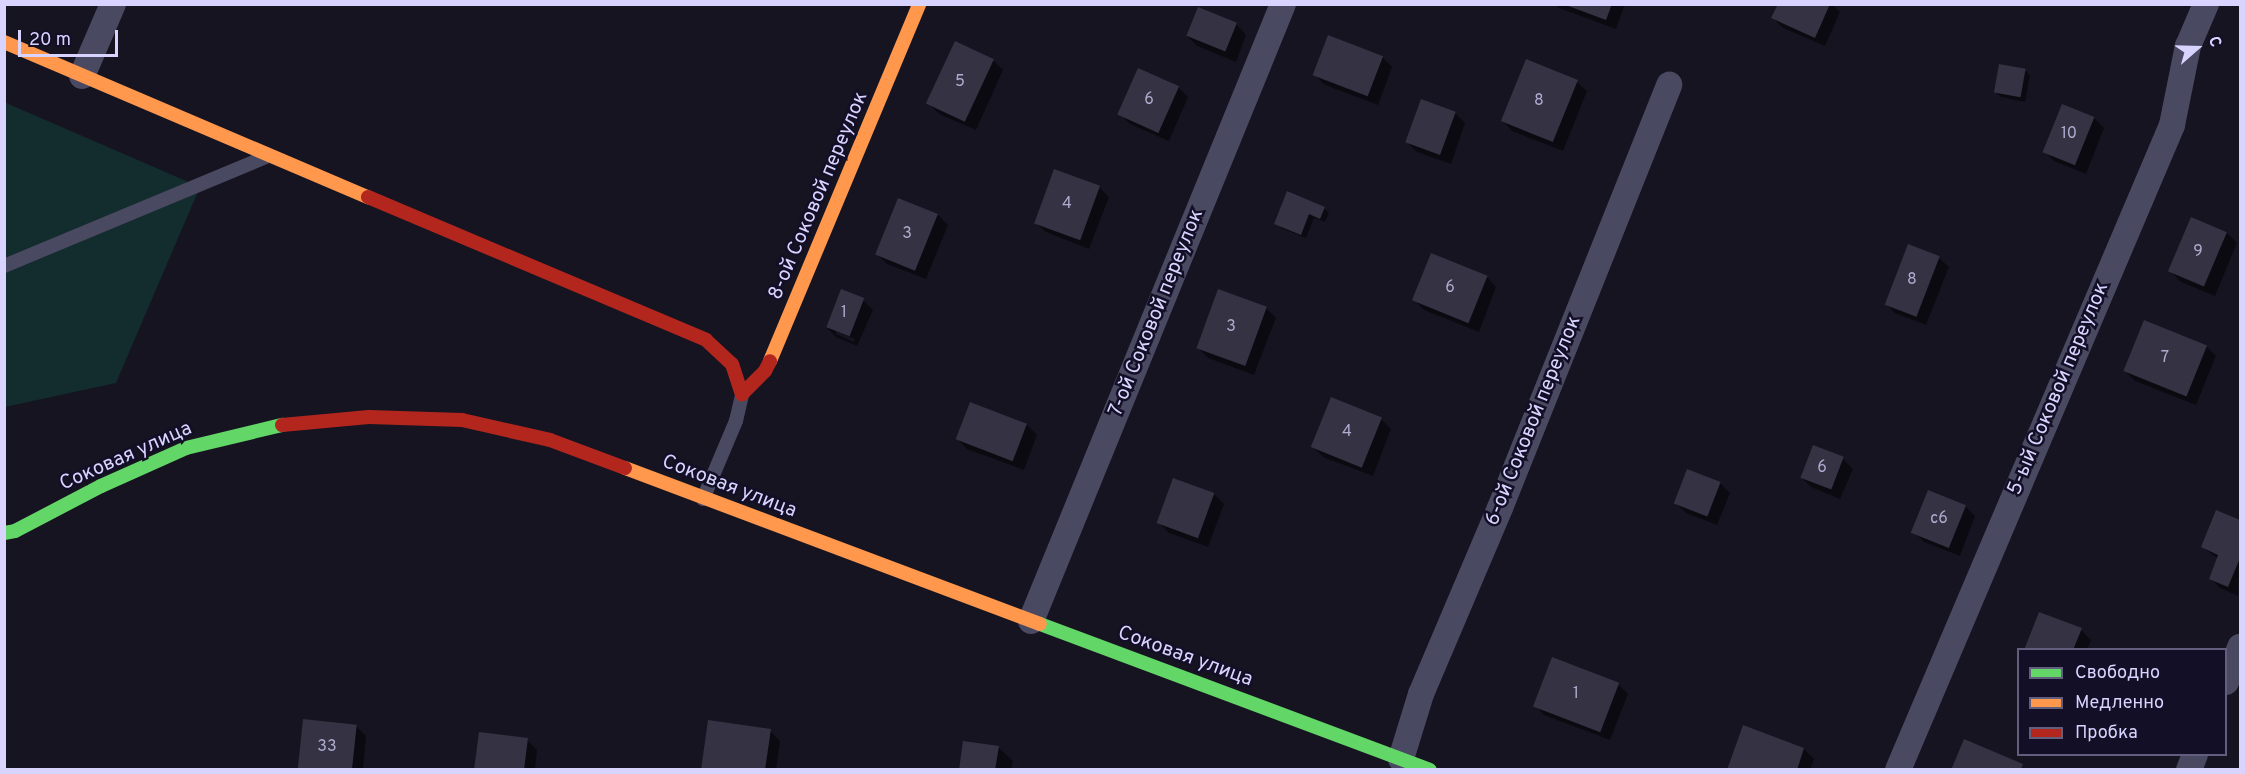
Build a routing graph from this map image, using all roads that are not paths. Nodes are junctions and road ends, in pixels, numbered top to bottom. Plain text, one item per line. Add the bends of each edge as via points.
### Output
1 (113, 4) edge
2 (920, 4) edge
3 (1283, 4) edge
4 (2206, 4) edge
5 (4, 42) edge
6 (82, 76) junction
7 (1669, 84) dead end
8 (270, 155) junction
9 (4, 266) edge
10 (742, 394) junction
11 (703, 499) junction
12 (4, 533) edge
13 (1031, 621) junction
14 (2241, 647) edge
15 (2227, 680) edge
16 (1401, 759) junction
17 (1430, 770) edge
18 (1898, 770) edge

1 - 6 street
2 - 10 street, 8-ой Соковой переулок via 778,346 765,371
3 - 13 street, 7-ой Соковой переулок
4 - 18 street, 5-ый Соковой переулок via 2188,46 2172,125
5 - 6 street
6 - 8 street
7 - 16 street, 6-ой Соковой переулок via 1500,508 1421,694
8 - 9 lane
8 - 10 street via 706,340 732,364
10 - 11 lane via 736,421
11 - 12 street, Соковая улица via 539,438 462,420 369,417 273,426 186,448
11 - 13 street, Соковая улица
13 - 16 street, Соковая улица
14 - 15 street
16 - 17 street, Соковая улица

